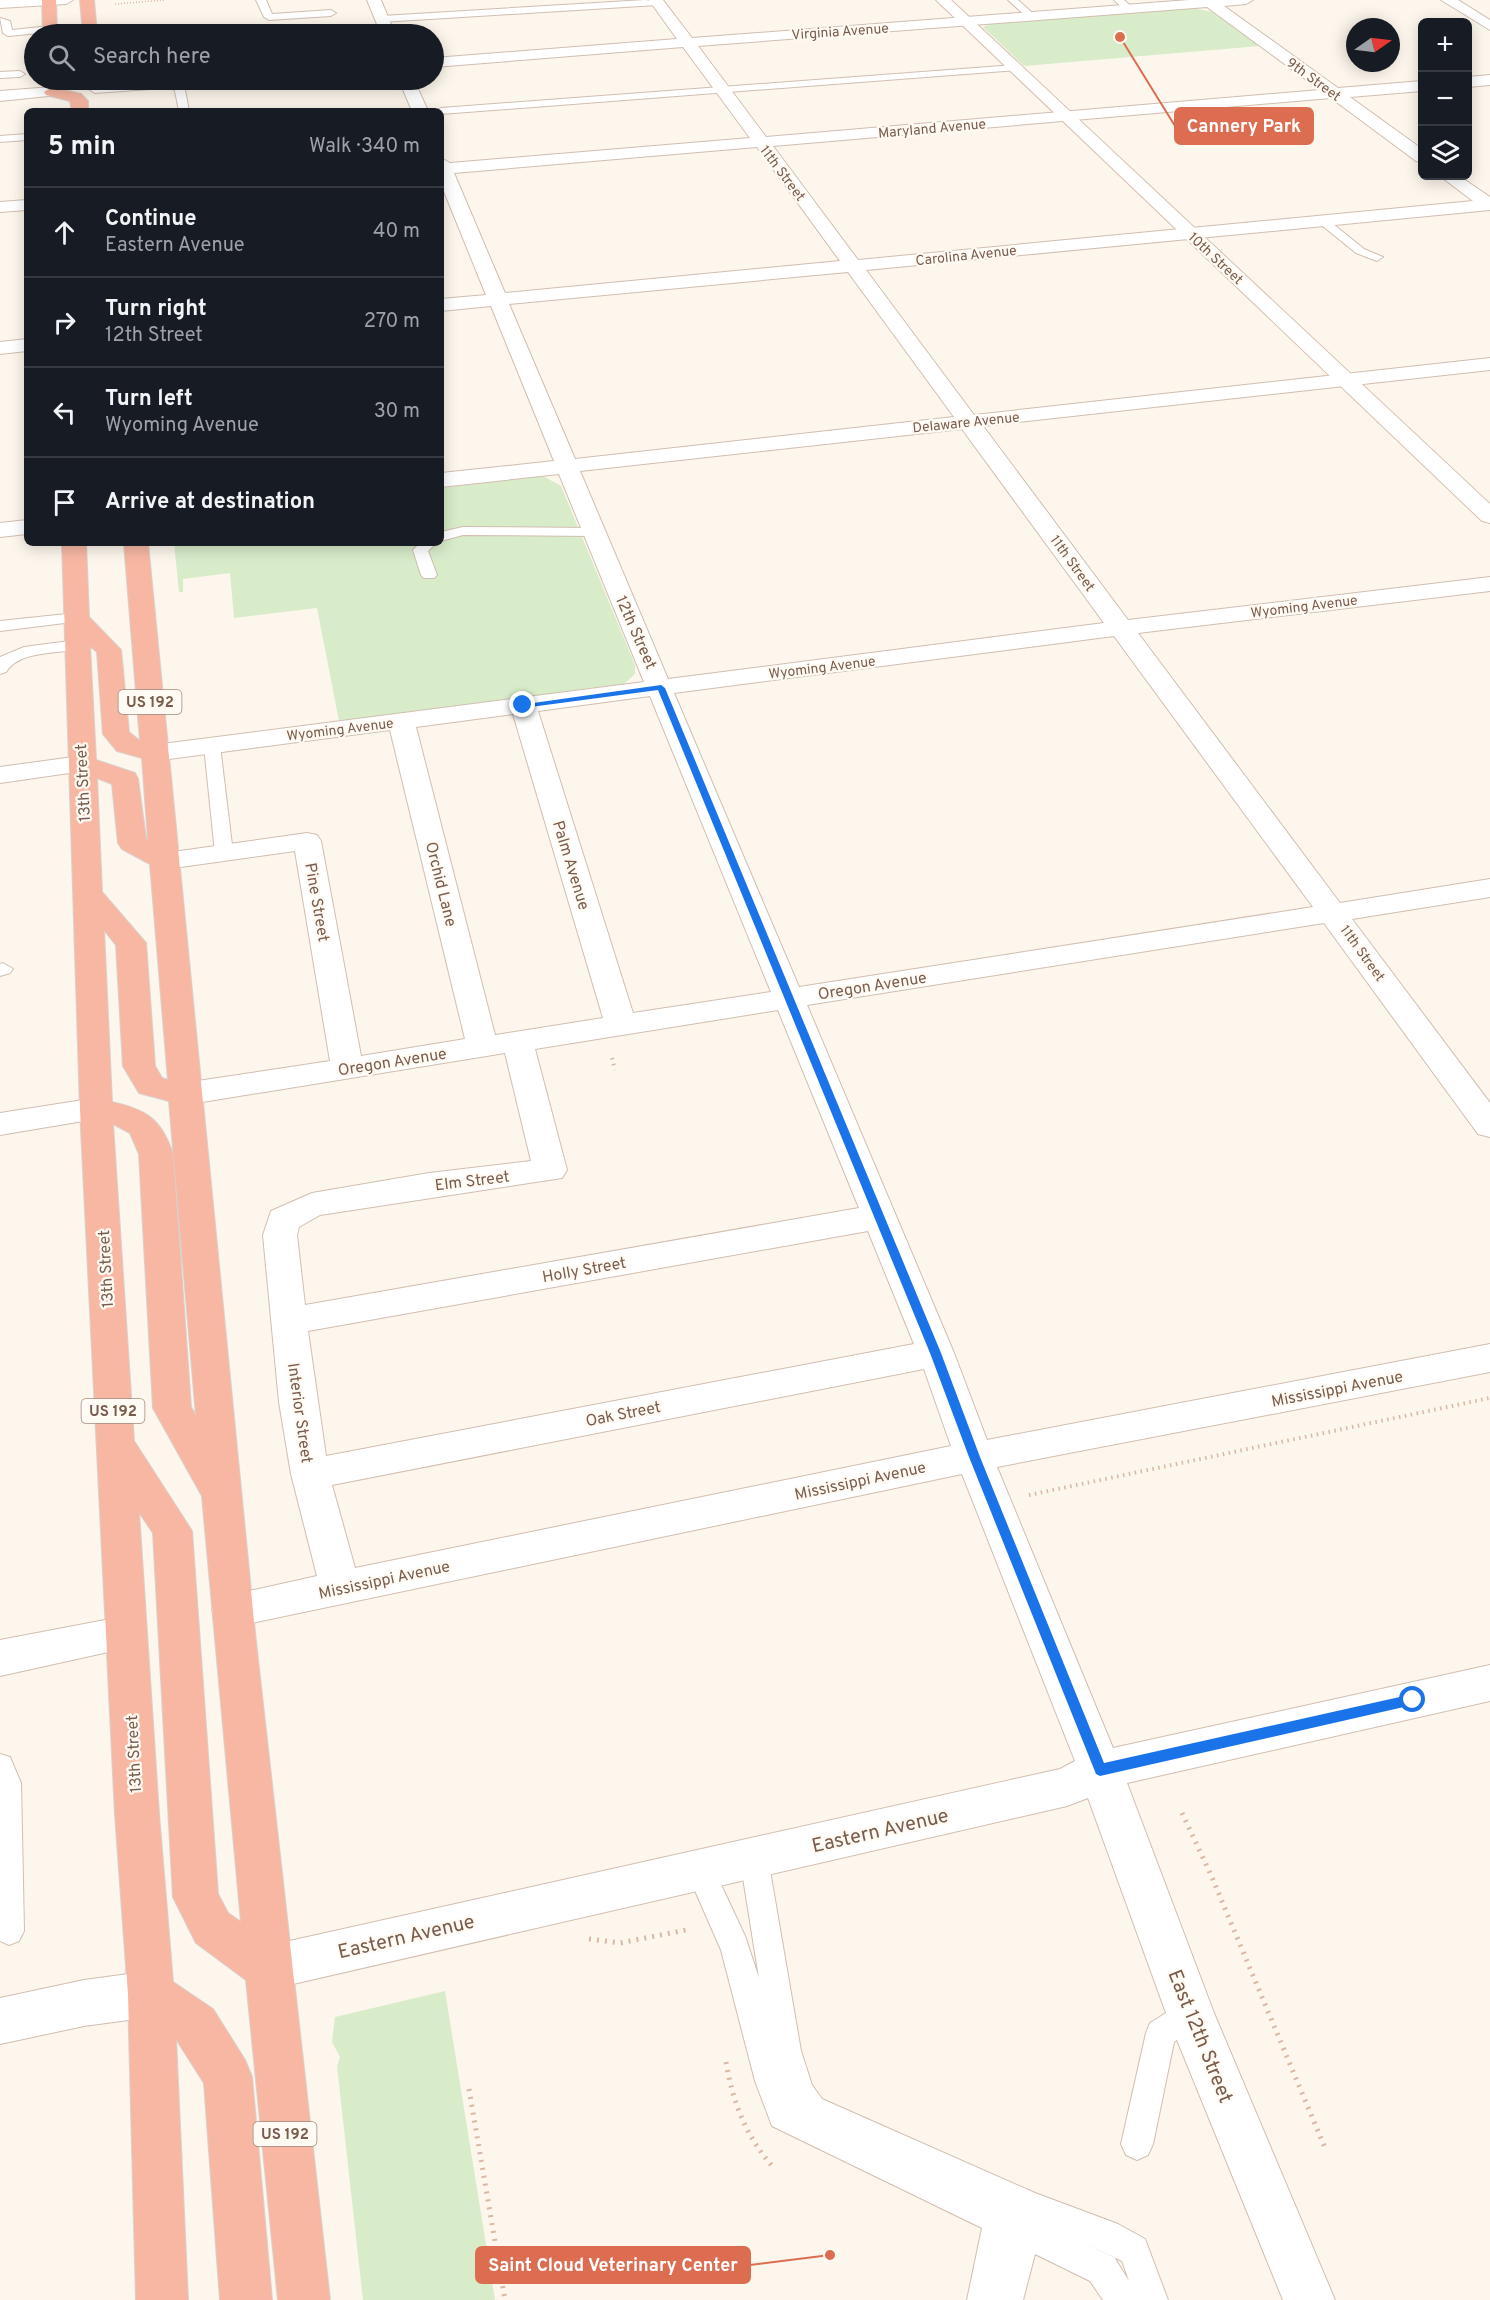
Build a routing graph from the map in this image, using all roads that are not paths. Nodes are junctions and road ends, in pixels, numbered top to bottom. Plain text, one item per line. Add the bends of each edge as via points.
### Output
1 (66, 0) edge
2 (87, 0) edge
3 (261, 0) edge
4 (374, 0) edge
5 (942, 0) edge
6 (1013, 0) edge
7 (1246, 0) edge
8 (1448, 0) edge
9 (49, 1) edge
10 (657, 1) edge
11 (1208, 1) edge
12 (0, 4) edge
13 (1124, 4) edge
14 (331, 13) dead end
15 (1032, 16) junction
16 (382, 20) junction
17 (965, 22) junction
18 (50, 24) edge
19 (89, 24) edge
20 (384, 24) edge
21 (1490, 26) edge
22 (4, 32) edge
23 (24, 32) edge
24 (687, 43) junction
25 (444, 61) edge
26 (1015, 68) junction
27 (21, 74) dead end
28 (0, 75) edge
29 (1490, 80) edge
30 (1472, 82) edge
31 (1418, 86) edge
32 (31, 90) edge
33 (52, 90) edge
34 (60, 90) edge
35 (180, 90) edge
36 (411, 90) edge
37 (721, 90) junction
38 (1333, 94) junction
39 (0, 96) edge
40 (53, 108) edge
41 (80, 108) edge
42 (183, 108) edge
43 (419, 108) edge
44 (444, 111) edge
45 (1067, 116) junction
46 (24, 137) edge
47 (0, 139) edge
48 (760, 142) junction
49 (1418, 154) edge
50 (444, 167) edge
51 (444, 172) edge
52 (1454, 180) edge
53 (24, 205) edge
54 (1490, 205) edge
55 (0, 207) edge
56 (1323, 221) junction
57 (1190, 233) junction
58 (1377, 257) dead end
59 (854, 266) junction
60 (498, 299) junction
61 (444, 305) edge
62 (24, 345) edge
63 (0, 348) edge
64 (1490, 364) edge
65 (1345, 380) junction
66 (970, 422) junction
67 (565, 466) junction
68 (444, 480) edge
69 (1490, 516) edge
70 (24, 526) edge
71 (0, 530) edge
72 (593, 532) junction
73 (444, 536) edge
74 (74, 546) edge
75 (136, 546) edge
76 (425, 546) edge
77 (429, 575) dead end
78 (1490, 584) edge
79 (76, 618) junction
80 (0, 626) edge
81 (1119, 628) junction
82 (77, 645) junction
83 (0, 669) edge
84 (661, 688) junction
85 (523, 705) junction
86 (401, 721) junction
87 (212, 746) junction
88 (154, 753) junction
89 (81, 764) junction
90 (0, 775) edge
91 (224, 853) junction
92 (166, 861) junction
93 (1490, 888) edge
94 (87, 893) junction
95 (1334, 913) junction
96 (788, 998) junction
97 (621, 1025) junction
98 (518, 1041) junction
99 (483, 1047) junction
100 (347, 1068) junction
101 (183, 1094) junction
102 (96, 1108) junction
103 (0, 1124) edge
104 (1490, 1126) edge
105 (879, 1217) junction
106 (280, 1235) joint
107 (289, 1321) junction
108 (936, 1353) junction
109 (1490, 1358) edge
110 (115, 1443) junction
111 (974, 1457) junction
112 (310, 1474) junction
113 (221, 1494) junction
114 (340, 1588) junction
115 (232, 1610) junction
116 (126, 1633) junction
117 (0, 1658) edge
118 (1490, 1683) edge
119 (0, 1766) edge
120 (1100, 1770) junction
121 (754, 1859) junction
122 (700, 1870) junction
123 (9, 1930) dead end
124 (267, 1968) junction
125 (151, 1994) junction
126 (1190, 2013) junction
127 (0, 2021) edge
128 (1137, 2144) dead end
129 (1018, 2220) junction
130 (162, 2300) edge
131 (246, 2300) edge
132 (304, 2300) edge
133 (983, 2300) edge
134 (1006, 2300) edge
135 (1122, 2300) edge
136 (1152, 2300) edge
137 (1309, 2300) edge

1 - 9 street
2 - 19 highway
3 - 14 lane via 269,17
4 - 16 street
5 - 17 street, 10th Street
6 - 15 lane
7 - 11 street, Virginia Avenue
8 - 21 street
9 - 12 street
9 - 18 highway
10 - 16 lane
10 - 24 street, 11th Street
11 - 13 street, Virginia Avenue
11 - 38 street, 9th Street
13 - 15 street, Virginia Avenue
15 - 17 street, Virginia Avenue
16 - 20 street
17 - 24 street, Virginia Avenue
17 - 26 street, 10th Street
22 - 23 lane
24 - 25 street, Virginia Avenue
24 - 37 street, 11th Street
26 - 37 lane
26 - 45 street, 10th Street
27 - 28 lane
29 - 30 street
31 - 38 street, Maryland Avenue
32 - 39 street
33 - 40 highway
34 - 41 highway via 80,101
35 - 42 lane
36 - 43 street
37 - 44 lane
37 - 48 street, 11th Street
38 - 45 street, Maryland Avenue
38 - 49 street, 9th Street
45 - 48 street, Maryland Avenue
45 - 57 street, 10th Street
46 - 47 lane
48 - 50 street, Maryland Avenue
48 - 59 street, 11th Street
51 - 60 street, 12th Street
52 - 54 street
53 - 55 street
54 - 56 street, Carolina Avenue
56 - 57 street, Carolina Avenue
56 - 58 lane via 1355,247
57 - 59 street, Carolina Avenue
57 - 65 street, 10th Street
59 - 60 street, Carolina Avenue
59 - 66 street, 11th Street
60 - 61 street, Carolina Avenue
60 - 67 street, 12th Street
62 - 63 street
64 - 65 street, Delaware Avenue
65 - 66 street, Delaware Avenue
65 - 69 street, 10th Street
66 - 67 street, Delaware Avenue
66 - 81 street, 11th Street
67 - 68 street, Delaware Avenue
67 - 72 street, 12th Street
70 - 71 street
72 - 73 lane via 463,531
72 - 84 street, 12th Street
74 - 79 highway, 13th Street / US 192
75 - 88 highway, US 192
76 - 77 lane via 420,550
78 - 81 street, Wyoming Avenue
79 - 80 lane
79 - 82 highway, 13th Street / US 192
79 - 88 highway via 109,650 116,734 126,746
81 - 84 street, Wyoming Avenue
81 - 95 street, 11th Street
82 - 83 lane via 24,652 3,662
82 - 89 highway, 13th Street / US 192
84 - 85 street, Wyoming Avenue
84 - 96 street, 12th Street
85 - 86 street, Wyoming Avenue
85 - 97 street, Palm Avenue
86 - 87 street, Wyoming Avenue
86 - 99 street, Orchid Lane
87 - 88 street, Wyoming Avenue
87 - 91 lane
88 - 92 highway, US 192
89 - 90 street
89 - 92 highway via 125,779 132,843
89 - 94 highway, 13th Street / US 192
91 - 92 street, Pine Street
91 - 100 street, Pine Street via 307,841
92 - 101 highway, US 192
93 - 95 street, Oregon Avenue
94 - 101 highway via 131,943 138,1066 150,1086
94 - 102 highway, 13th Street / US 192
95 - 96 street, Oregon Avenue
95 - 104 street, 11th Street
96 - 97 street, Oregon Avenue
96 - 105 street, 12th Street
97 - 98 street, Oregon Avenue
98 - 99 street, Oregon Avenue
98 - 106 street, Elm Street via 550,1170 312,1205 283,1220
99 - 100 street, Oregon Avenue
100 - 101 street, Oregon Avenue
101 - 113 highway, US 192
102 - 103 street
102 - 110 highway, 13th Street / US 192
102 - 113 highway via 131,1117 151,1135 156,1154 172,1408
105 - 107 street, Holly Street
105 - 108 street, 12th Street
106 - 107 street, Interior Street
107 - 112 street, Interior Street
108 - 111 street, 12th Street
108 - 112 street, Oak Street
109 - 111 street, Mississippi Avenue
110 - 116 highway, 13th Street / US 192
110 - 124 highway via 172,1531 196,1897 212,1928
111 - 114 street, Mississippi Avenue
111 - 120 street, 12th Street
112 - 114 street, Interior Street
113 - 115 highway, US 192
114 - 115 street, Mississippi Avenue
115 - 124 highway, US 192
116 - 117 street
116 - 125 highway, 13th Street / US 192
118 - 120 street, Eastern Avenue
119 - 123 lane via 7,1783
120 - 121 street, Eastern Avenue via 1067,1788
120 - 126 street, East 12th Street
121 - 122 street, Eastern Avenue
121 - 129 lane via 786,2051 799,2093 811,2110
122 - 124 street, Eastern Avenue
122 - 129 lane via 724,1918 744,1977 769,2083 783,2115
124 - 132 highway, US 192
125 - 127 street
125 - 130 highway, US 192
125 - 131 highway via 196,2025 228,2077
126 - 128 lane via 1161,2033
126 - 137 street, East 12th Street
129 - 133 lane
129 - 134 lane
129 - 135 lane via 1102,2269
129 - 136 lane via 1107,2235 1134,2250

